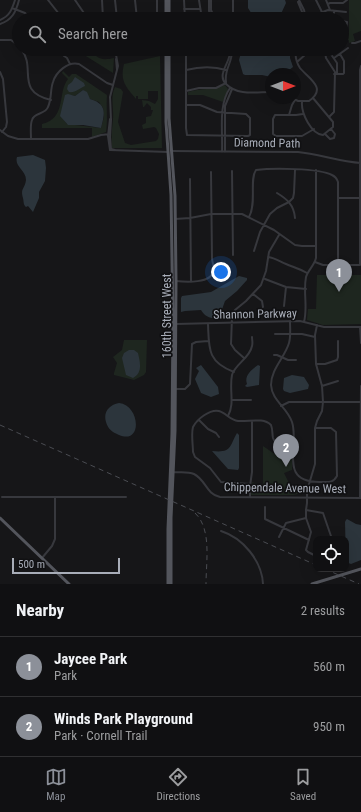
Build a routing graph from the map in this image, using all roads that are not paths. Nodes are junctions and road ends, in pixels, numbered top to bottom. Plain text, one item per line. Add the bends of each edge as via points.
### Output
1 (15, 0) edge
2 (19, 0) edge
3 (48, 0) edge
4 (75, 0) edge
5 (102, 0) edge
6 (115, 0) edge
7 (135, 0) edge
8 (157, 0) edge
9 (168, 0) edge
10 (184, 0) edge
11 (199, 0) edge
12 (210, 0) edge
13 (233, 0) edge
14 (298, 0) edge
15 (316, 0) edge
16 (326, 0) edge
17 (347, 0) edge
18 (328, 4) junction
19 (12, 8) junction
20 (16, 9) junction
21 (184, 9) junction
22 (200, 9) junction
23 (330, 10) junction
24 (325, 11) joint
25 (14, 12) edge
26 (22, 12) edge
27 (57, 12) edge
28 (83, 12) edge
29 (103, 12) edge
30 (116, 12) edge
31 (136, 12) edge
32 (157, 12) edge
33 (168, 12) edge
34 (184, 12) edge
35 (201, 12) edge
36 (212, 12) edge
37 (233, 12) edge
38 (304, 12) edge
39 (322, 12) joint
40 (334, 12) joint
41 (346, 12) dead end
42 (12, 16) edge
43 (0, 20) edge
44 (0, 24) edge
45 (0, 40) edge
46 (12, 41) edge
47 (361, 41) edge
48 (352, 43) dead end
49 (25, 56) edge
50 (63, 56) edge
51 (116, 56) edge
52 (168, 56) edge
53 (168, 56) edge
54 (186, 56) edge
55 (232, 56) edge
56 (297, 56) edge
57 (302, 56) edge
58 (325, 56) edge
59 (337, 56) edge
60 (341, 56) edge
61 (334, 58) joint
62 (297, 62) junction
63 (70, 64) junction
64 (361, 66) edge
65 (186, 70) junction
66 (225, 70) junction
67 (0, 72) edge
68 (336, 74) junction
69 (226, 83) junction
70 (113, 85) junction
71 (231, 88) junction
72 (186, 91) junction
73 (265, 92) edge
74 (313, 98) junction
75 (51, 100) junction
76 (302, 102) joint
77 (293, 104) edge
78 (186, 105) junction
79 (224, 113) junction
80 (303, 114) junction
81 (290, 115) junction
82 (360, 116) edge
83 (330, 117) junction
84 (331, 129) junction
85 (0, 130) edge
86 (314, 130) junction
87 (2, 132) junction
88 (109, 134) junction
89 (325, 134) junction
90 (224, 136) junction
91 (32, 139) junction
92 (170, 152) junction
93 (223, 152) junction
94 (360, 163) edge
95 (295, 170) junction
96 (316, 170) junction
97 (232, 171) dead end
98 (211, 172) dead end
99 (190, 179) dead end
100 (277, 193) dead end
101 (171, 196) junction
102 (338, 198) junction
103 (360, 198) edge
104 (289, 202) junction
105 (232, 213) junction
106 (211, 214) junction
107 (249, 217) junction
108 (190, 218) junction
109 (295, 218) dead end
110 (175, 219) junction
111 (360, 221) edge
112 (264, 225) junction
113 (280, 234) junction
114 (360, 244) edge
115 (316, 246) junction
116 (254, 251) dead end
117 (233, 255) dead end
118 (268, 257) junction
119 (315, 262) junction
120 (338, 265) junction
121 (360, 265) edge
122 (308, 273) junction
123 (264, 278) junction
124 (176, 281) junction
125 (191, 282) junction
126 (286, 287) junction
127 (306, 289) junction
128 (253, 294) junction
129 (263, 306) dead end
130 (284, 306) dead end
131 (290, 321) junction
132 (231, 322) junction
133 (304, 322) junction
134 (174, 323) junction
135 (208, 324) junction
136 (317, 325) junction
137 (361, 327) edge
138 (275, 334) dead end
139 (290, 334) junction
140 (252, 337) dead end
141 (315, 337) junction
142 (338, 341) dead end
143 (208, 342) junction
144 (361, 344) edge
145 (274, 355) dead end
146 (282, 357) junction
147 (244, 358) junction
148 (296, 360) dead end
149 (316, 364) junction
150 (234, 372) junction
151 (338, 381) dead end
152 (322, 386) junction
153 (361, 386) edge
154 (176, 389) junction
155 (232, 400) junction
156 (250, 400) dead end
157 (323, 402) junction
158 (361, 402) edge
159 (281, 406) junction
160 (228, 416) junction
161 (199, 420) junction
162 (252, 421) junction
163 (315, 428) junction
164 (219, 437) dead end
165 (293, 446) junction
166 (172, 472) junction
167 (310, 481) junction
168 (250, 484) junction
169 (361, 484) edge
170 (2, 497) dead end
171 (55, 497) junction
172 (126, 497) dead end
173 (250, 497) junction
174 (361, 498) edge
175 (307, 499) junction
176 (265, 508) dead end
177 (306, 510) junction
178 (0, 518) edge
179 (306, 518) junction
180 (283, 529) junction
181 (221, 531) dead end
182 (331, 536) edge
183 (279, 537) dead end
184 (309, 540) junction
185 (313, 554) edge
186 (42, 558) junction
187 (361, 569) edge
188 (68, 584) edge
189 (168, 584) edge
190 (171, 584) edge
191 (263, 584) edge
192 (312, 584) edge

1 - 19 street
2 - 20 street
3 - 27 street
4 - 28 street
5 - 29 street
6 - 30 street
7 - 31 street
8 - 32 street
9 - 33 main road
10 - 21 street
11 - 22 street
12 - 36 street
13 - 37 street
14 - 38 street
15 - 39 street
16 - 18 street
17 - 18 street via 345,3
18 - 23 street
19 - 20 street
19 - 43 street via 8,15
20 - 25 street
20 - 26 street
21 - 22 street
21 - 34 street
22 - 35 street
23 - 24 street
23 - 40 street
24 - 39 street
40 - 41 street
42 - 44 street
45 - 46 street
47 - 48 street
49 - 75 street via 31,88 39,96
50 - 63 street
51 - 70 street via 118,64
52 - 92 main road, 160th Street West via 167,128
53 - 92 main road, 160th Street West
54 - 65 street
55 - 66 street
56 - 62 street
57 - 62 street
58 - 68 street
59 - 61 street
60 - 68 street via 344,61 343,74
61 - 68 street via 337,63
62 - 74 street via 315,84 316,92
63 - 70 street via 79,64
63 - 75 street via 54,79
64 - 82 street
65 - 66 street
65 - 72 street
66 - 69 street
67 - 87 street via 3,79 7,122
68 - 83 street via 334,112
69 - 71 street
69 - 72 street via 216,88
70 - 88 street
71 - 73 street via 238,92
71 - 79 street
72 - 78 street
74 - 76 street
74 - 83 street
75 - 91 street via 46,110 32,119
76 - 80 street
77 - 81 street
78 - 79 street via 200,105
78 - 90 street via 187,135
79 - 90 street
79 - 90 street via 246,114 250,118 250,135
80 - 81 street
80 - 86 street
81 - 86 street via 274,116 274,136 302,136
82 - 94 street
83 - 84 street via 333,122
84 - 89 street
84 - 89 street via 335,134 334,138 330,139
85 - 87 street
86 - 89 street via 318,134
87 - 91 street via 13,138
88 - 91 street via 88,139
88 - 92 street, Diamond Path via 111,148 115,150
90 - 93 street
92 - 93 street, Diamond Path
92 - 101 main road, 160th Street West
92 - 110 main road, 160th Street West
93 - 94 street, Diamond Path via 298,152
94 - 103 street
95 - 96 street
95 - 104 street via 294,193
95 - 107 street via 254,172 253,206
96 - 102 street via 336,178
96 - 115 street
97 - 105 street
98 - 106 street
99 - 108 street
100 - 104 street
101 - 110 main road
101 - 134 main road, 160th Street West
102 - 103 street
102 - 120 street
103 - 111 street
104 - 109 street
104 - 112 street via 273,211
105 - 106 street
105 - 107 street
105 - 117 street
106 - 108 street
106 - 125 street via 213,274
107 - 112 street
108 - 110 street
108 - 125 street
110 - 124 main road, 160th Street West
111 - 114 street
112 - 113 street
112 - 116 street
113 - 115 street via 295,245
113 - 118 street
114 - 121 street
115 - 119 street
118 - 122 street
118 - 123 street
119 - 120 street
119 - 122 street
120 - 121 street
122 - 127 street
123 - 126 street
123 - 128 street
124 - 125 street
124 - 134 main road, 160th Street West
126 - 127 street
126 - 130 street
127 - 133 street
128 - 129 street via 262,301
128 - 132 street via 234,311
131 - 132 street, Shannon Parkway
131 - 133 street, Shannon Parkway
131 - 139 street
132 - 135 street, Shannon Parkway
132 - 147 street via 232,345
133 - 136 street, Shannon Parkway
134 - 135 street, Shannon Parkway
134 - 154 main road, 160th Street West
134 - 166 main road, 160th Street West
135 - 143 street
136 - 137 street, Shannon Parkway
136 - 141 street
137 - 144 street
138 - 139 street
139 - 141 street
139 - 146 street via 289,344
140 - 147 street via 252,349
141 - 149 street
142 - 149 street via 336,360
143 - 150 street via 210,352 216,361
143 - 154 street via 192,344 190,384 186,389
145 - 146 street
146 - 148 street
146 - 159 street via 273,373 271,383 274,396
147 - 150 street
149 - 152 street
150 - 155 street
151 - 152 street
152 - 157 street
153 - 158 street
154 - 166 main road, 160th Street West
155 - 156 street
155 - 160 street
157 - 158 street
157 - 159 street via 289,402
157 - 163 street
158 - 169 street
159 - 165 street via 292,422
160 - 161 street via 214,411
160 - 162 street via 238,421
161 - 164 street
161 - 168 street via 193,429 194,456 210,468 222,482
162 - 165 street via 267,422 271,425 273,438 277,444
162 - 168 street
163 - 167 street via 315,464
163 - 167 street via 331,428 336,432 336,476 331,482
165 - 167 street via 294,470 300,477
166 - 173 street, Chippendale Avenue West via 195,475 209,492 216,496
166 - 189 main road, 160th Street West via 168,515
166 - 190 main road, 160th Street West
167 - 175 street
168 - 173 street
169 - 174 street
170 - 171 street
171 - 172 street
171 - 186 street via 55,539
173 - 175 street, Chippendale Avenue West
174 - 175 street, Chippendale Avenue West
175 - 177 street
176 - 180 street via 265,519
177 - 179 street
177 - 182 street via 323,513
178 - 186 main road
179 - 180 street via 287,522
179 - 184 street via 311,530
180 - 183 street
180 - 184 street
181 - 191 street via 237,540 255,558
184 - 185 street via 306,550
186 - 188 main road
187 - 192 main road

